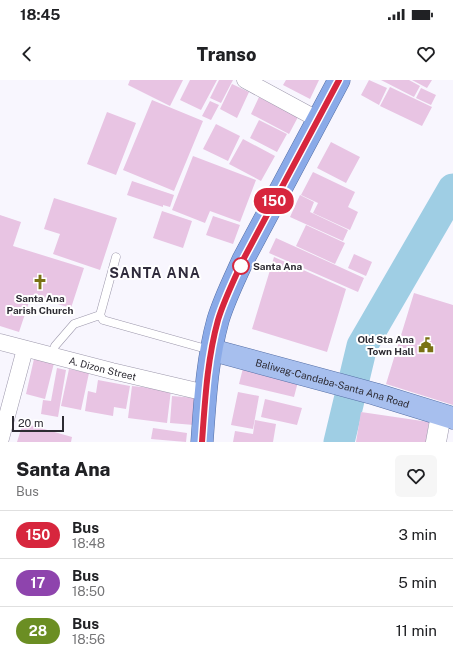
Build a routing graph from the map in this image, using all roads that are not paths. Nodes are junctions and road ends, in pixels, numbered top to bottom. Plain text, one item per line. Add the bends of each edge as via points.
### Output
1 (245, 80) edge
2 (339, 80) edge
3 (317, 119) junction
4 (116, 257) dead end
5 (100, 314) junction
6 (0, 342) edge
7 (25, 349) junction
8 (212, 350) junction
9 (52, 355) junction
10 (206, 393) junction
11 (447, 416) edge
12 (0, 442) edge
13 (202, 442) edge
14 (436, 442) edge

1 - 3 street
2 - 3 highway
3 - 8 highway via 243,260 219,319
4 - 5 lane
5 - 8 lane via 103,320
5 - 9 lane via 74,324
6 - 7 street, A. Dizon Street
7 - 9 street, A. Dizon Street
7 - 12 street
8 - 10 highway
8 - 11 main road, Baliwag-Candaba-Santa Ana Road
9 - 10 street, A. Dizon Street
10 - 13 highway
11 - 14 street

